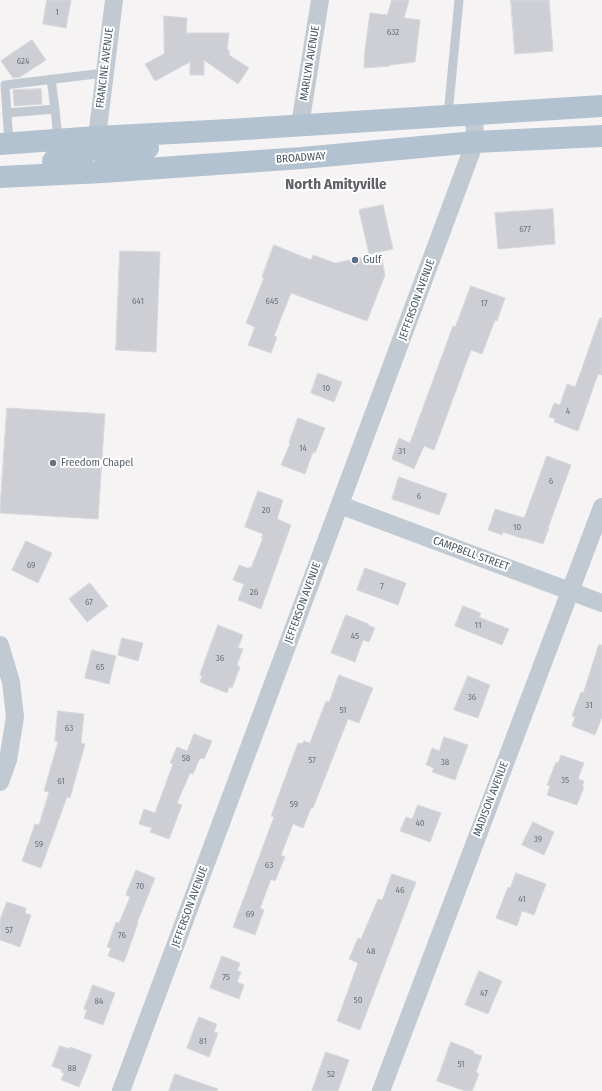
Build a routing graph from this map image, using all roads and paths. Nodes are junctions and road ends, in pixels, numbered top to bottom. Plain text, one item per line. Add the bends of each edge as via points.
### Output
1 (114, 0) edge
2 (320, 0) edge
3 (459, 0) edge
4 (104, 73) junction
5 (51, 79) junction
6 (602, 106) edge
7 (55, 109) junction
8 (7, 113) junction
9 (474, 114) junction
10 (448, 115) junction
11 (300, 125) junction
12 (229, 130) junction
13 (97, 136) junction
14 (602, 136) edge
15 (58, 139) junction
16 (475, 142) junction
17 (4, 144) edge
18 (0, 165) edge
19 (103, 172) junction
20 (0, 177) edge
21 (340, 505) junction
22 (602, 507) edge
23 (570, 591) junction
24 (602, 603) edge
25 (0, 645) edge
26 (0, 782) edge
27 (122, 1091) edge
28 (381, 1091) edge

1 - 4 street, FRANCINE AVENUE
2 - 11 street, MARILYN AVENUE
3 - 10 lane
4 - 5 lane
4 - 13 street, FRANCINE AVENUE
5 - 7 lane
5 - 8 lane via 29,86 5,85
6 - 9 main road
7 - 8 lane via 31,108
7 - 15 lane
8 - 17 lane
9 - 10 main road
9 - 16 street, JEFFERSON AVENUE
10 - 11 main road
11 - 12 main road
12 - 13 main road
12 - 19 main road via 220,141 206,145 122,150 106,158
13 - 15 main road
13 - 18 main road via 83,157 77,159
14 - 16 main road, BROADWAY
15 - 17 main road
16 - 19 main road, BROADWAY via 302,158
16 - 21 street, JEFFERSON AVENUE
19 - 20 main road, BROADWAY
21 - 23 street, CAMPBELL STREET
21 - 27 street, JEFFERSON AVENUE
22 - 23 street, MADISON AVENUE
23 - 24 street, CAMPBELL STREET
23 - 28 street, MADISON AVENUE
25 - 26 street via 11,682 15,716 8,760

